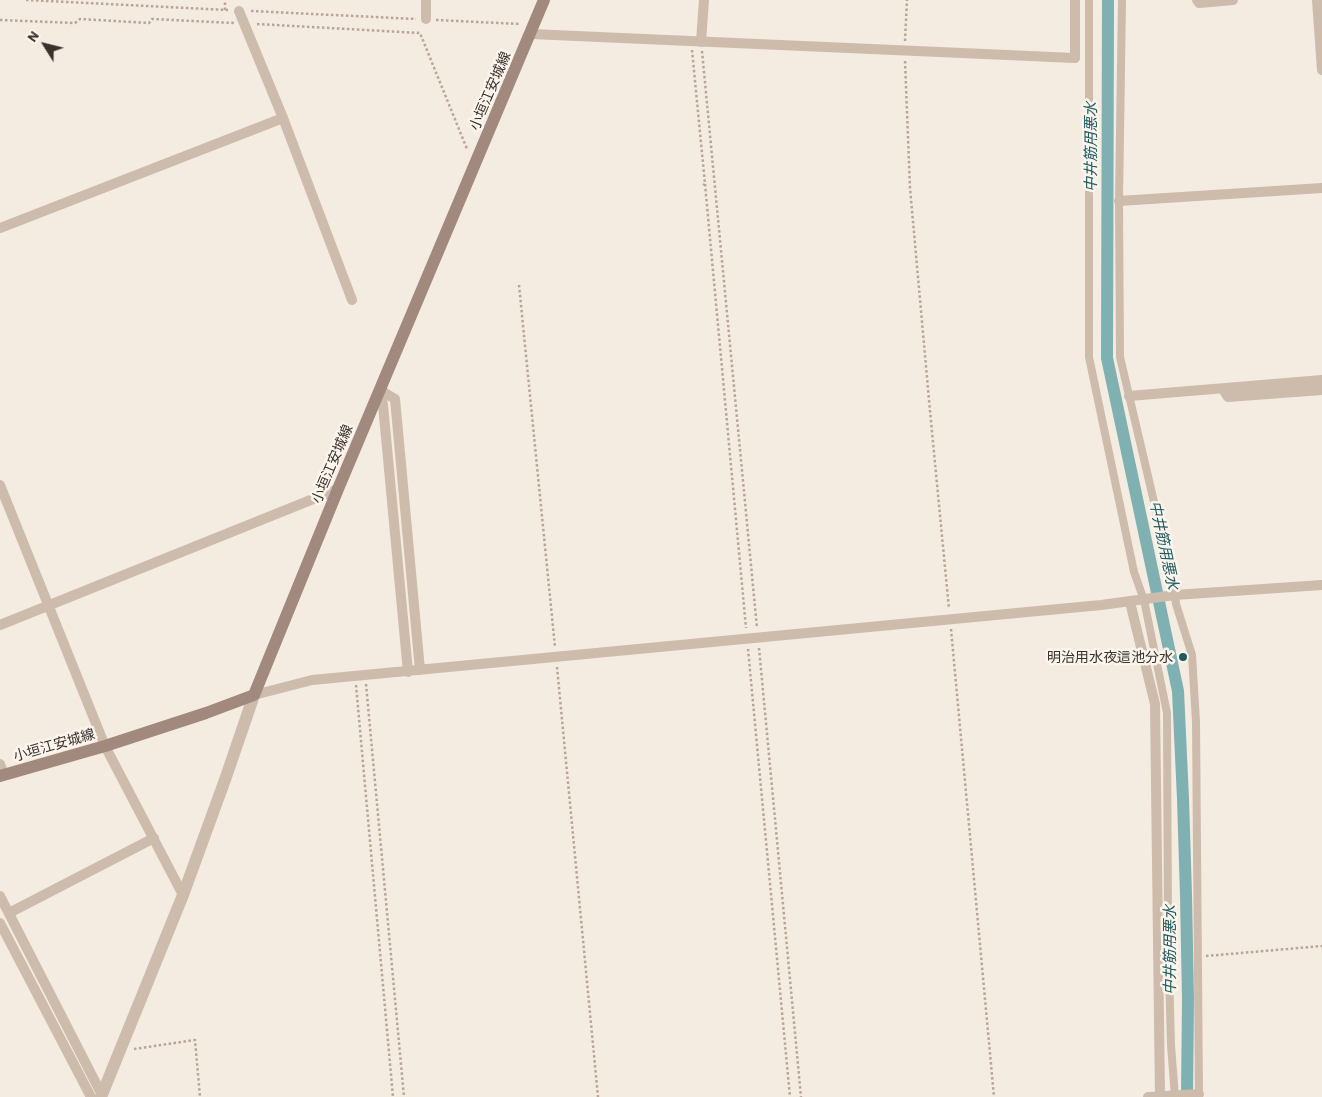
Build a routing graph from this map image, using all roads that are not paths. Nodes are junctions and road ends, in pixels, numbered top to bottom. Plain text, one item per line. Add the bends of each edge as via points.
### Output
1 (426, 0) edge
2 (544, 0) edge
3 (704, 0) edge
4 (1075, 0) edge
5 (1089, 0) edge
6 (1122, 0) edge
7 (1197, 0) edge
8 (1233, 0) edge
9 (1316, 0) edge
10 (239, 11) road end
11 (426, 19) road end
12 (532, 29) junction
13 (696, 42) junction
14 (1322, 70) edge
15 (283, 118) junction
16 (1322, 188) edge
17 (1119, 201) junction
18 (0, 228) edge
19 (352, 300) dead end
20 (1322, 380) edge
21 (1223, 389) junction
22 (380, 390) junction
23 (1322, 390) edge
24 (1129, 396) junction
25 (0, 485) edge
26 (338, 489) junction
27 (1322, 585) edge
28 (1171, 596) junction
29 (1146, 600) junction
30 (1130, 602) junction
31 (49, 605) junction
32 (0, 625) edge
33 (420, 670) junction
34 (408, 672) junction
35 (254, 695) junction
36 (105, 746) junction
37 (1, 772) edge
38 (154, 838) junction
39 (183, 895) junction
40 (0, 896) edge
41 (9, 913) junction
42 (0, 923) edge
43 (1198, 1095) edge
44 (98, 1096) edge
45 (1176, 1096) edge
46 (1148, 1097) edge
47 (1160, 1097) edge

1 - 11 street
2 - 12 main road, 小垣江安城線
3 - 13 street
4 - 13 street via 1075,58
5 - 29 street via 1089,357 1134,572
6 - 17 street
7 - 8 street via 1199,3
9 - 14 street
10 - 15 street
12 - 13 street
12 - 22 main road, 小垣江安城線
15 - 18 street
15 - 19 street
16 - 17 street
17 - 24 street via 1120,357
20 - 21 street
21 - 23 street via 1228,397
21 - 24 street
22 - 26 main road, 小垣江安城線
22 - 33 street via 395,399
22 - 34 street
24 - 28 street
25 - 31 street
26 - 31 street
26 - 35 main road, 小垣江安城線
27 - 28 street
28 - 29 street
28 - 43 street via 1192,655 1196,722
29 - 30 street
29 - 45 street via 1167,713 1168,932 1171,1045
30 - 33 street
30 - 47 street via 1155,704
31 - 32 street
31 - 36 street
33 - 34 street
34 - 35 street via 312,680
35 - 36 main road, 小垣江安城線
35 - 39 street
36 - 37 main road, 小垣江安城線
36 - 38 street
38 - 39 street
38 - 41 street
39 - 44 street via 120,1051
40 - 41 street
41 - 44 street
42 - 44 street
43 - 45 street
45 - 47 street
46 - 47 street

